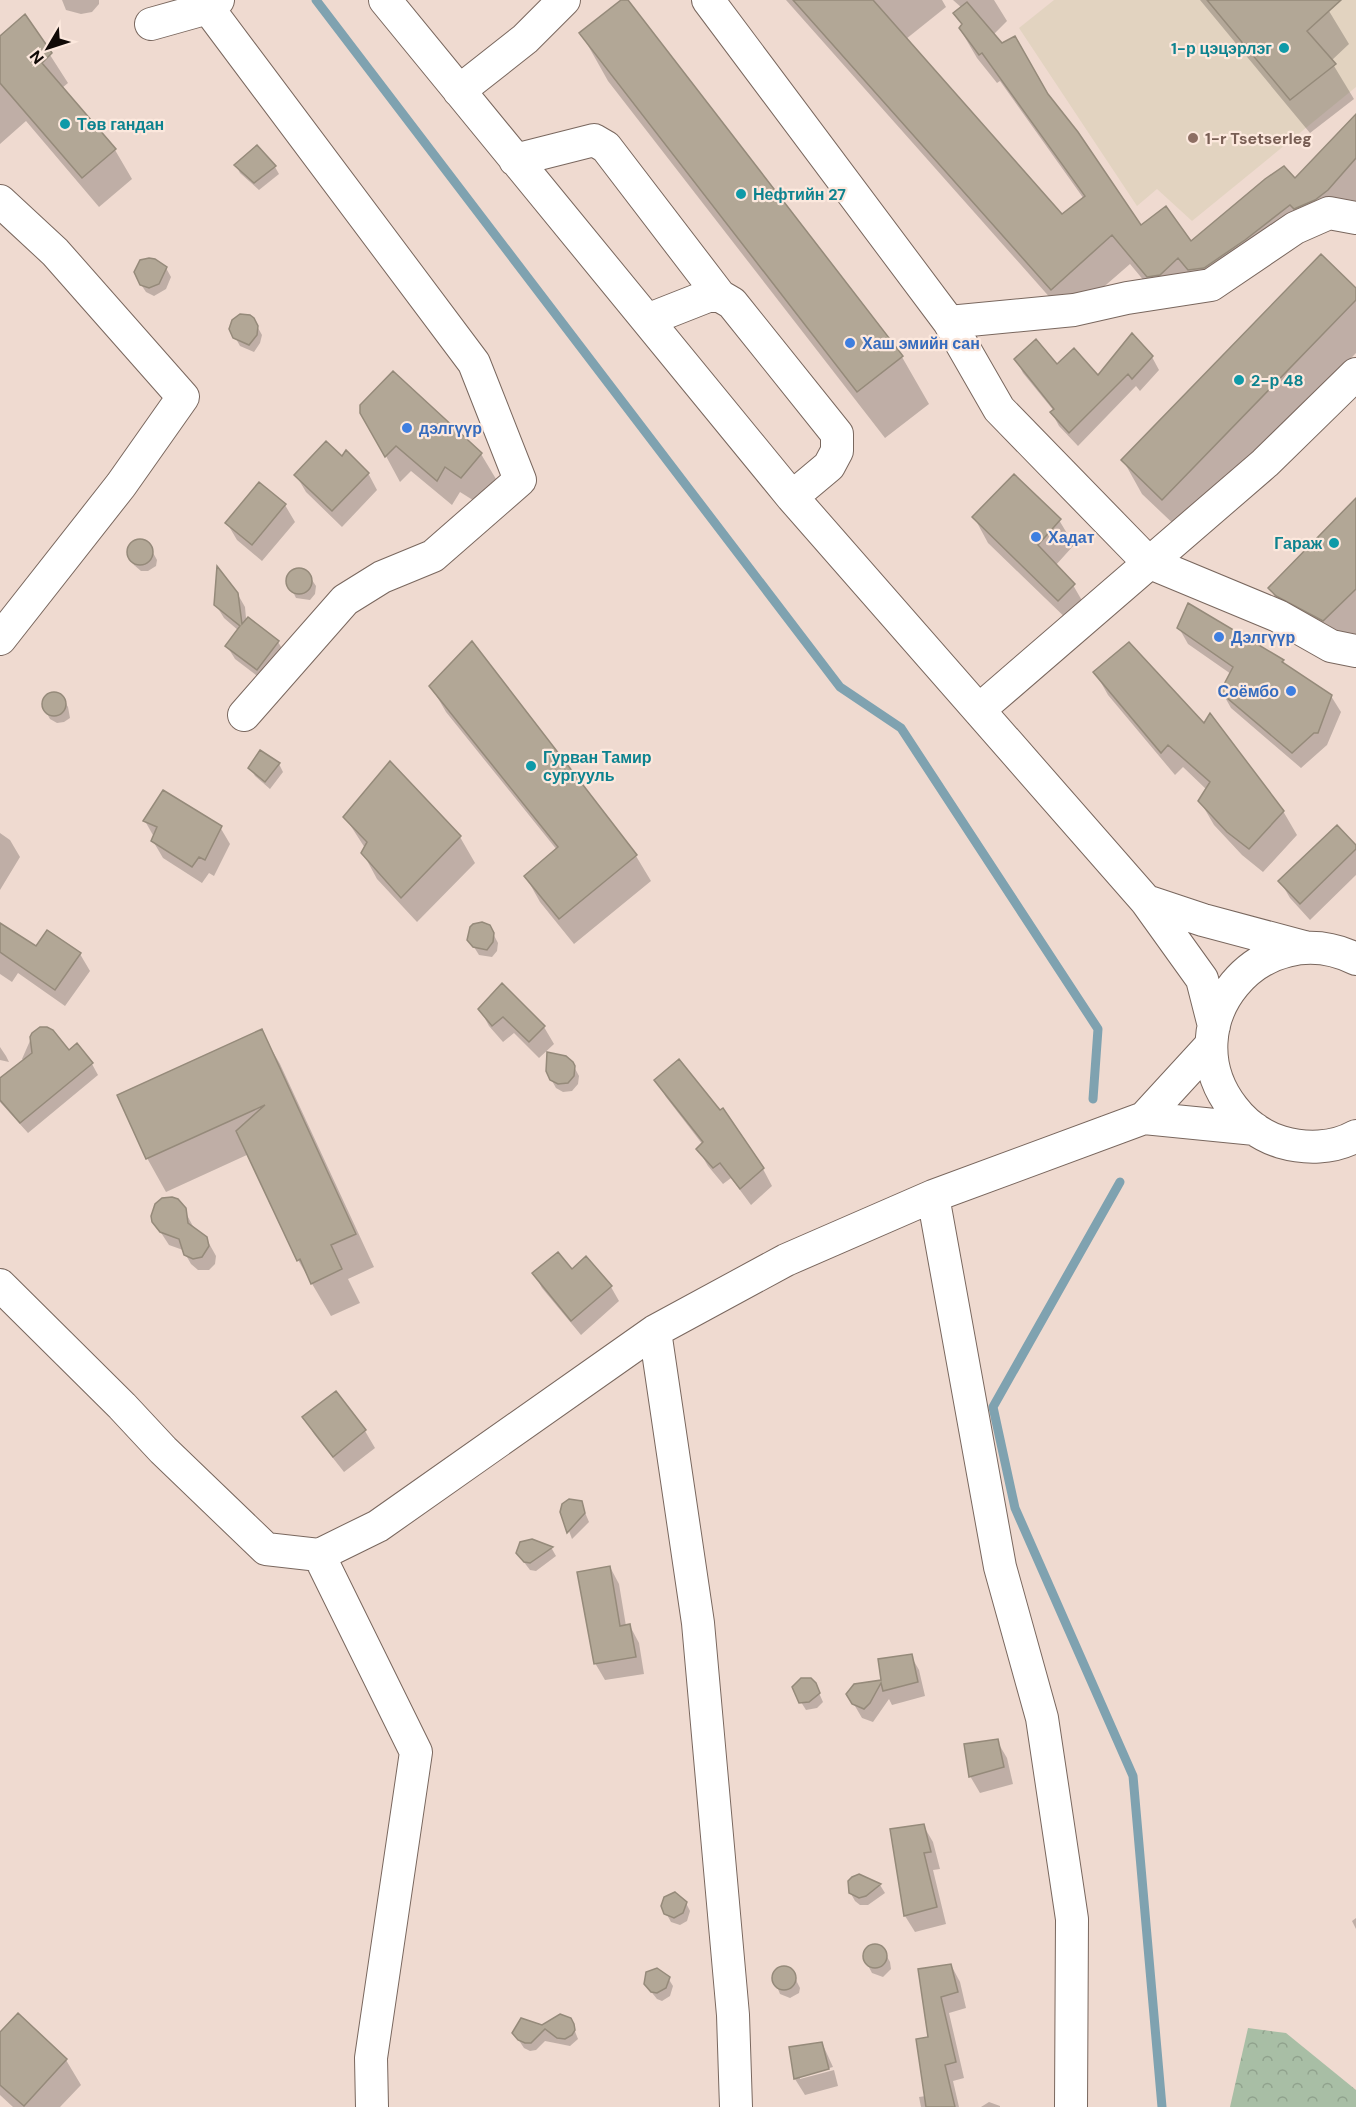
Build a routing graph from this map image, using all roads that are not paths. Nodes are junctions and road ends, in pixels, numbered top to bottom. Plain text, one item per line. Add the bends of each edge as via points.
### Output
1 (385, 0) edge
2 (564, 0) edge
3 (708, 0) edge
4 (213, 4) edge
5 (151, 24) dead end
6 (459, 91) junction
7 (515, 160) junction
8 (0, 201) edge
9 (1356, 218) edge
10 (720, 296) junction
11 (647, 320) junction
12 (949, 322) junction
13 (1356, 374) edge
14 (792, 497) junction
15 (1148, 562) junction
16 (0, 639) edge
17 (1356, 651) edge
18 (980, 709) junction
19 (244, 715) dead end
20 (1146, 901) junction
21 (1356, 943) edge
22 (1315, 948) junction
23 (1356, 959) edge
24 (1213, 1035) junction
25 (1144, 1118) junction
26 (1255, 1129) junction
27 (1356, 1136) edge
28 (1312, 1147) junction
29 (1356, 1162) edge
30 (933, 1196) junction
31 (0, 1284) edge
32 (655, 1331) junction
33 (319, 1555) junction
34 (372, 2107) edge
35 (736, 2107) edge
36 (1071, 2107) edge

1 - 6 street
2 - 6 street via 525,39
3 - 12 street
4 - 5 street
4 - 19 street via 474,363 520,480 433,556 382,577 345,600
6 - 7 street
7 - 10 street via 594,140 606,147
7 - 11 street
8 - 16 street via 55,252 183,397
9 - 12 street via 1329,213 1295,228 1211,285 1074,310
10 - 11 street via 708,296
10 - 14 street via 732,303 837,434 837,451 829,466
11 - 14 street
12 - 15 street via 999,409
13 - 15 street via 1265,463
14 - 18 street
15 - 17 street via 1278,616 1331,646
15 - 18 street
18 - 20 street
20 - 22 street via 1203,920
20 - 24 street via 1202,978
21 - 22 street
22 - 23 street
22 - 24 street via 1273,956 1246,971 1220,1005
24 - 25 street
24 - 26 street via 1213,1065 1218,1083 1239,1117
25 - 26 street
25 - 30 street
26 - 28 street via 1272,1139
27 - 28 street via 1333,1145
28 - 29 street
30 - 32 street via 786,1260
30 - 36 street via 1000,1567 1042,1718 1072,1919
31 - 33 street via 266,1549
32 - 33 street via 378,1526
32 - 35 street via 698,1623 733,2015
33 - 34 street via 416,1752 371,2058

